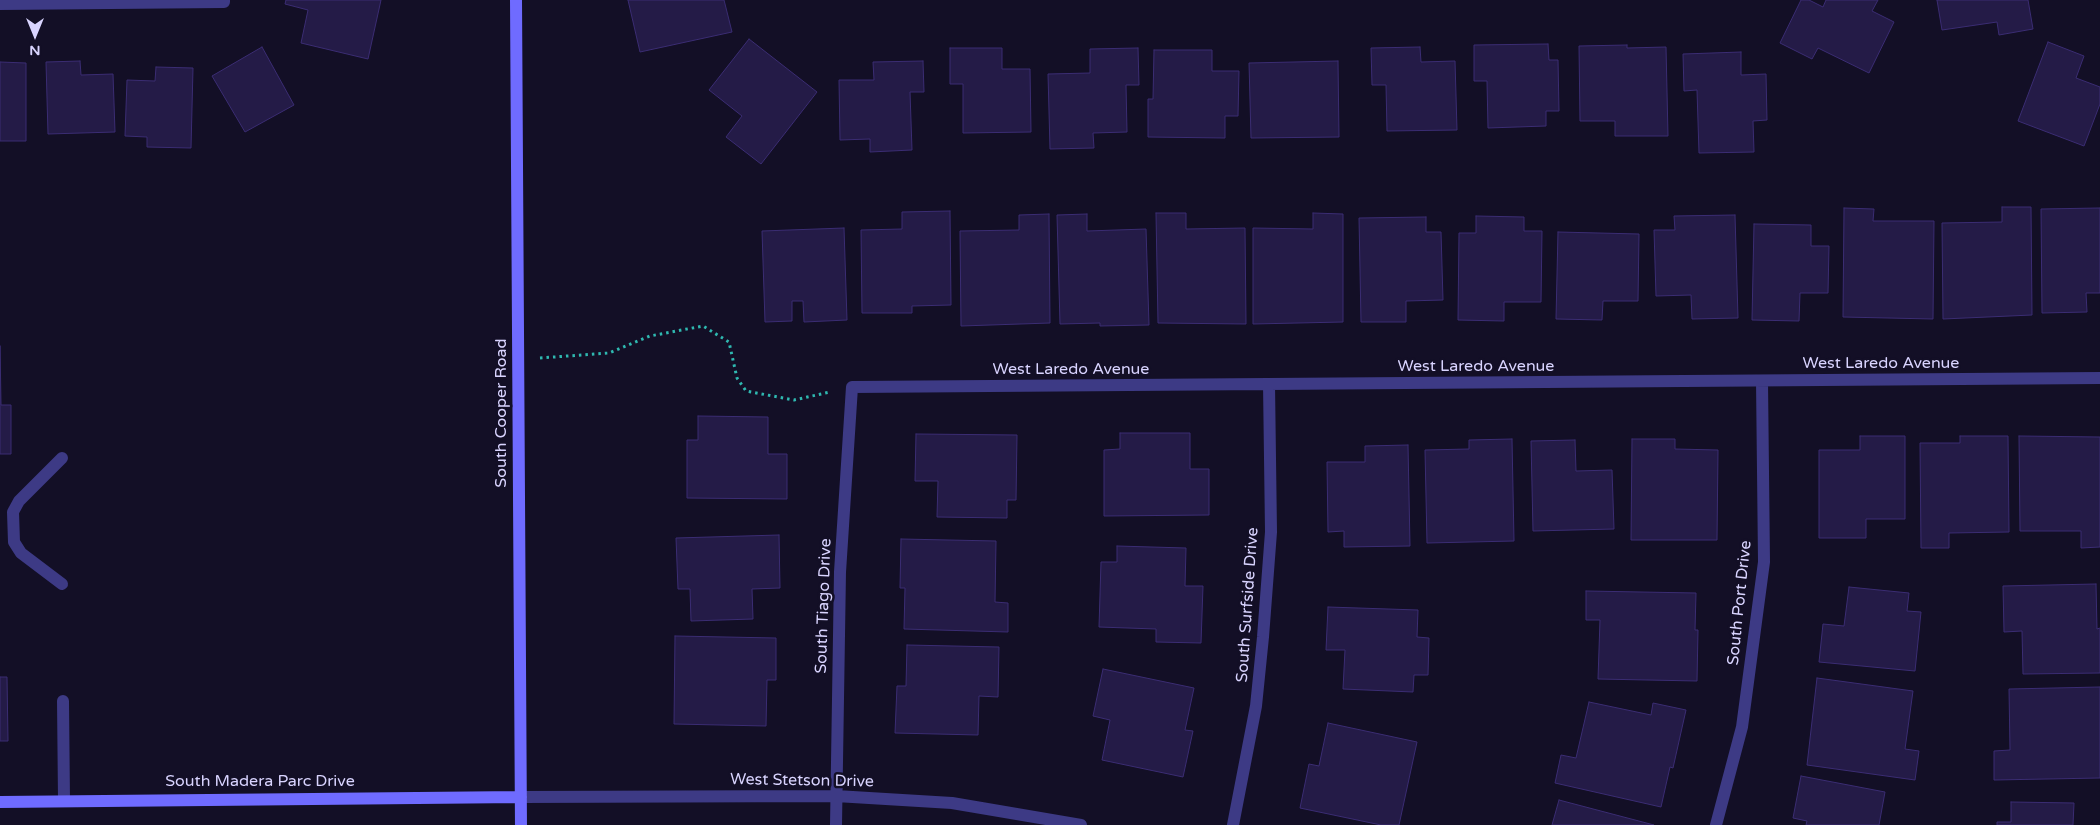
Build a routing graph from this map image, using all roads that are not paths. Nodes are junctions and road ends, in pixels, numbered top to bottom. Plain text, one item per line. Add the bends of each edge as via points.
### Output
1 (516, 0) edge
2 (224, 1) edge
3 (0, 4) edge
4 (2100, 378) edge
5 (1762, 381) junction
6 (1270, 384) junction
7 (852, 388) joint
8 (62, 458) dead end
9 (62, 584) dead end
10 (63, 700) dead end
11 (836, 796) junction
12 (521, 797) junction
13 (64, 800) junction
14 (0, 802) edge
15 (521, 825) edge
16 (836, 825) edge
17 (1081, 825) edge
18 (1233, 825) edge
19 (1716, 825) edge

1 - 12 main road, South Cooper Road
2 - 3 street
4 - 5 street, West Laredo Avenue
5 - 6 street, West Laredo Avenue
5 - 19 street, South Port Drive via 1764,562 1742,726
6 - 7 street, West Laredo Avenue
6 - 18 street, South Surfside Drive via 1271,532 1264,637 1256,706
7 - 11 street, South Tiago Drive via 840,572
8 - 9 street via 19,501 13,512 14,542 21,553
10 - 13 street
11 - 12 street, West Stetson Drive
11 - 16 street, South Tiago Drive
11 - 17 street, West Stetson Drive via 952,803
12 - 13 main road, South Madera Parc Drive
12 - 15 main road, South Cooper Road
13 - 14 main road, South Madera Parc Drive

